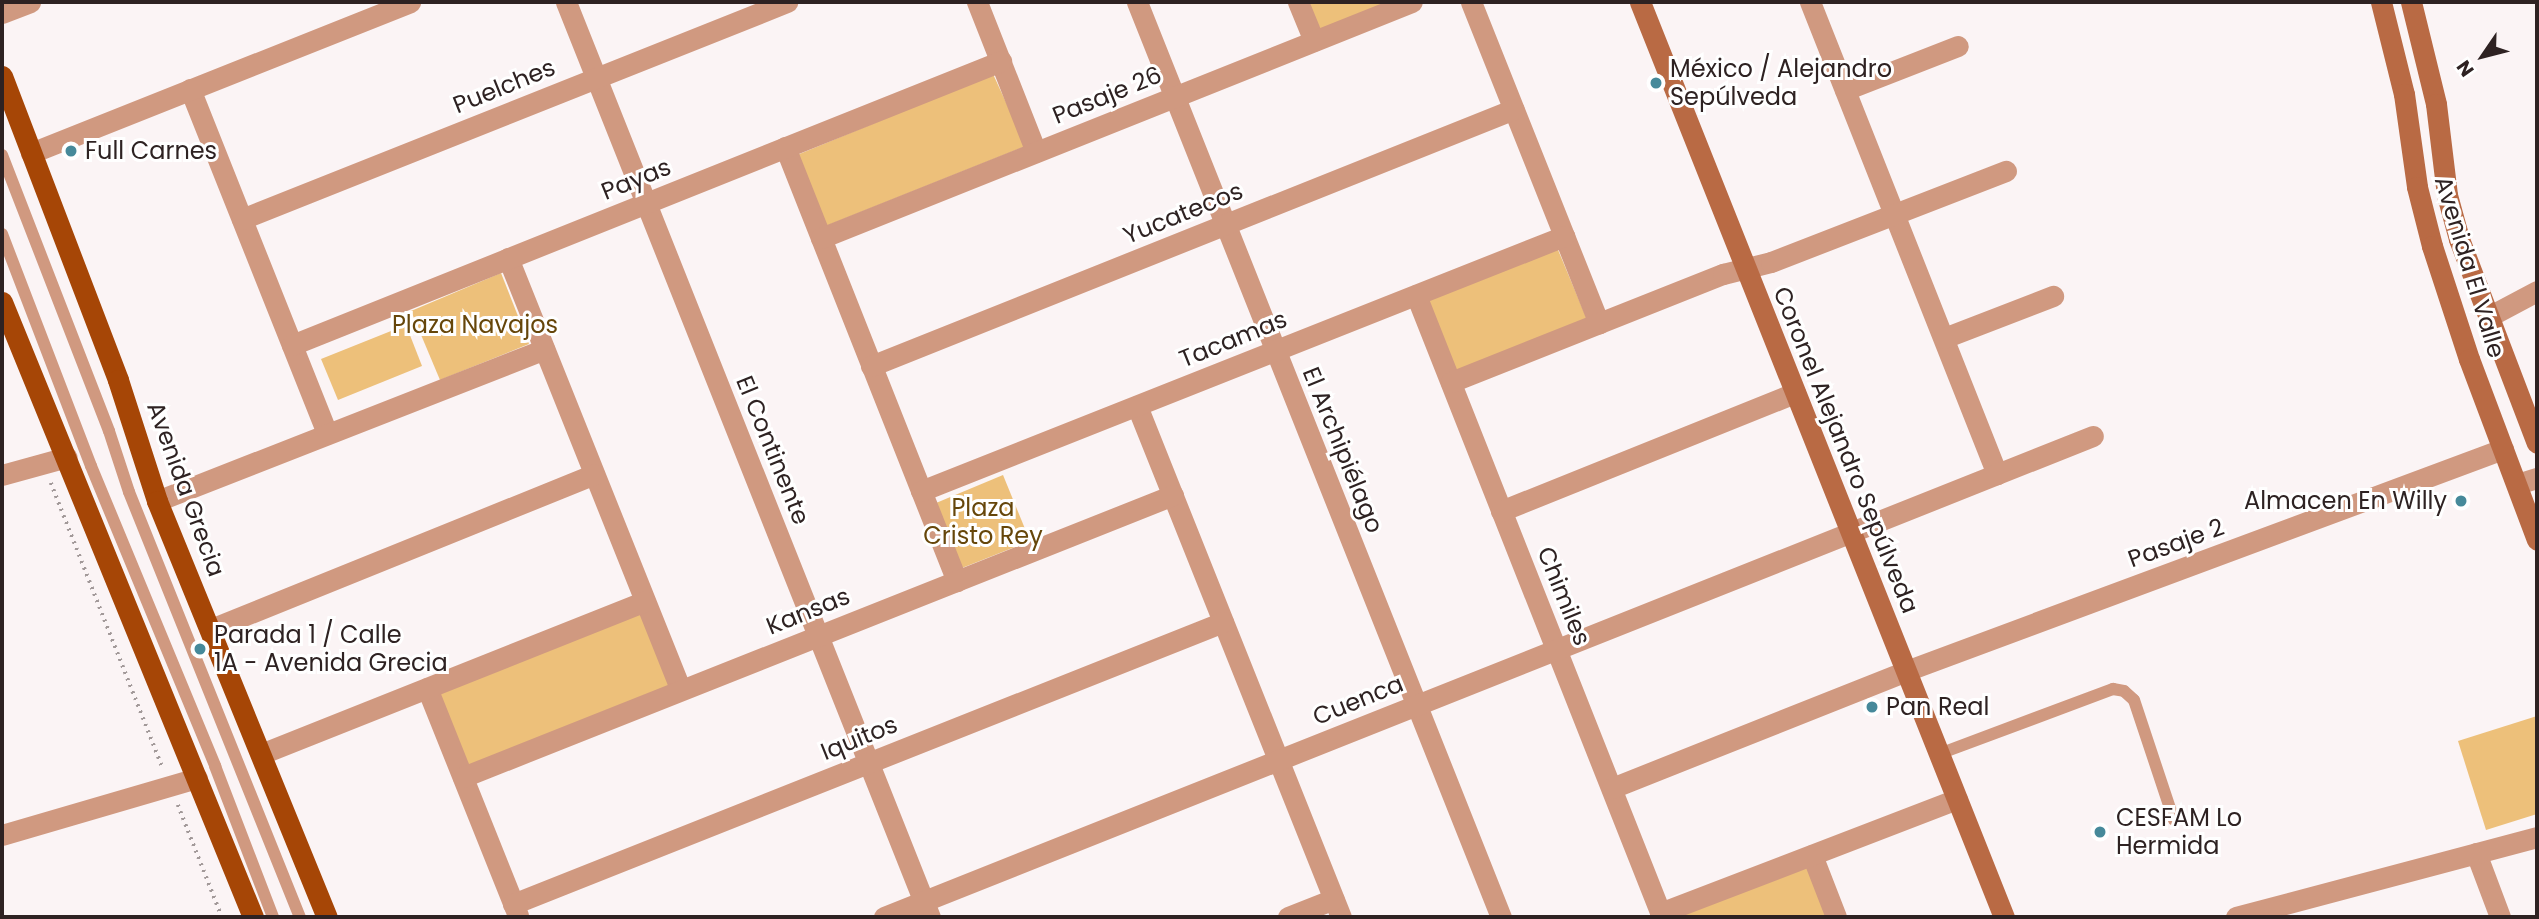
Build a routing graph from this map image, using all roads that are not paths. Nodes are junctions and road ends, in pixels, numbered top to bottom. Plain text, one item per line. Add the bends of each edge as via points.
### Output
1 (30, 2) edge
2 (410, 2) edge
3 (566, 2) edge
4 (787, 2) edge
5 (977, 2) edge
6 (1137, 2) edge
7 (1298, 2) edge
8 (1412, 2) edge
9 (1471, 2) edge
10 (1640, 2) edge
11 (1810, 2) edge
12 (2381, 2) edge
13 (2411, 2) edge
14 (2, 13) edge
15 (1314, 41) junction
16 (1958, 46) dead end
17 (1001, 61) junction
18 (2, 76) edge
19 (596, 78) junction
20 (190, 89) junction
21 (1845, 90) junction
22 (1175, 96) junction
23 (1514, 109) junction
24 (785, 147) junction
25 (1036, 152) junction
26 (31, 153) junction
27 (2, 155) edge
28 (2006, 170) dead end
29 (646, 203) junction
30 (1894, 214) junction
31 (242, 219) junction
32 (1226, 224) junction
33 (2, 234) edge
34 (1564, 236) junction
35 (821, 238) junction
36 (508, 258) junction
37 (1746, 268) junction
38 (2537, 291) edge
39 (1416, 295) junction
40 (2053, 296) dead end
41 (6, 316) edge
42 (2488, 317) junction
43 (1599, 323) junction
44 (1944, 338) junction
45 (292, 345) junction
46 (2498, 345) junction
47 (544, 349) junction
48 (1276, 350) junction
49 (2469, 359) junction
50 (871, 366) junction
51 (1451, 382) junction
52 (1795, 393) junction
53 (1137, 406) junction
54 (327, 434) junction
55 (2093, 436) dead end
56 (2537, 443) edge
57 (2503, 449) junction
58 (56, 460) junction
59 (594, 474) junction
60 (1997, 474) junction
61 (2, 475) edge
62 (2527, 481) edge
63 (921, 491) junction
64 (1173, 495) junction
65 (158, 501) junction
66 (1501, 511) junction
67 (1851, 532) junction
68 (2537, 540) edge
69 (957, 581) junction
70 (645, 601) junction
71 (1223, 621) junction
72 (211, 629) junction
73 (818, 635) junction
74 (1557, 649) junction
75 (1906, 671) junction
76 (428, 688) junction
77 (681, 690) junction
78 (1416, 705) junction
79 (261, 754) junction
80 (1939, 754) junction
81 (1278, 760) junction
82 (869, 762) junction
83 (463, 777) junction
84 (184, 781) junction
85 (1612, 788) junction
86 (1957, 799) junction
87 (2174, 820) dead end
88 (2, 835) edge
89 (2537, 837) edge
90 (2476, 853) junction
91 (1812, 856) junction
92 (1337, 908) edge
93 (927, 909) edge
94 (516, 910) edge
95 (1661, 915) edge
96 (253, 917) edge
97 (273, 917) edge
98 (300, 917) edge
99 (327, 917) edge
100 (884, 917) edge
101 (1288, 917) edge
102 (1501, 917) edge
103 (1836, 917) edge
104 (2004, 917) edge
105 (2236, 917) edge
106 (2500, 917) edge

1 - 14 street
2 - 20 street
3 - 19 street, El Continente
4 - 19 street, Puelches
5 - 17 street
6 - 22 street, El Archipiélago
7 - 15 street
8 - 15 street, Pasaje 26
9 - 23 street
10 - 37 street, Coronel Alejandro Sepúlveda
11 - 21 street
12 - 49 street, Avenida El Valle via 2404,94 2417,187
13 - 42 street, Avenida El Valle via 2435,104 2447,195
15 - 22 street, Pasaje 26
16 - 21 street
17 - 24 street, Payas
17 - 25 street
18 - 26 main road, Avenida Grecia
19 - 29 street, El Continente
19 - 31 street, Puelches
20 - 26 street
20 - 31 street
21 - 30 street
22 - 25 street, Pasaje 26
22 - 32 street, El Archipiélago
23 - 32 street, Yucatecos
23 - 34 street
24 - 29 street, Payas
24 - 35 street
25 - 35 street, Pasaje 26
26 - 65 main road, Avenida Grecia via 118,380
27 - 98 lane via 129,492
28 - 30 street
29 - 36 street, Payas
29 - 73 street, El Continente
30 - 37 street
30 - 44 street
31 - 45 street
32 - 48 street, El Archipiélago
32 - 50 street, Yucatecos
33 - 97 lane
34 - 39 street, Tacamas
34 - 43 street
35 - 50 street
36 - 45 street, Payas
36 - 47 street
37 - 43 street
37 - 52 street, Coronel Alejandro Sepúlveda
38 - 42 street
39 - 48 street, Tacamas
39 - 51 street, Chimiles
40 - 44 street
41 - 58 main road
42 - 46 street, Avenida El Valle
43 - 51 street
44 - 60 street
45 - 54 street
46 - 49 street via 2484,361
46 - 56 street, Avenida El Valle
47 - 54 street
47 - 59 street
48 - 53 street, Tacamas
48 - 78 street, El Archipiélago
49 - 57 street, Avenida El Valle
50 - 63 street
51 - 66 street, Chimiles
52 - 66 street
52 - 67 street, Coronel Alejandro Sepúlveda
53 - 63 street, Tacamas
53 - 64 street
54 - 65 street
55 - 60 street, Cuenca
57 - 62 street, Avenida El Valle
57 - 75 street, Pasaje 2
58 - 61 street
58 - 84 main road
59 - 70 street
59 - 72 street
60 - 67 street, Cuenca
62 - 68 street, Avenida El Valle
63 - 69 street
64 - 69 street, Kansas
64 - 71 street
65 - 72 main road, Avenida Grecia
66 - 74 street, Chimiles
67 - 74 street, Cuenca
67 - 75 street, Coronel Alejandro Sepúlveda
69 - 73 street, Kansas
70 - 76 street
70 - 77 street
71 - 81 street
71 - 82 street, Iquitos
72 - 79 main road, Avenida Grecia
73 - 77 street, Kansas
73 - 82 street, El Continente
74 - 78 street, Cuenca
74 - 85 street, Chimiles
75 - 80 street, Coronel Alejandro Sepúlveda
75 - 85 street, Pasaje 2
76 - 79 street
76 - 83 street
77 - 83 street, Kansas
78 - 81 street, Cuenca
78 - 102 street, El Archipiélago
79 - 99 main road, Avenida Grecia
80 - 86 street, Coronel Alejandro Sepúlveda
80 - 87 lane via 2113,689 2124,691 2134,699
81 - 92 street
81 - 93 street, Cuenca
82 - 93 street, El Continente
82 - 94 street, Iquitos
83 - 94 street
84 - 88 street
84 - 96 main road
85 - 95 street, Chimiles
86 - 91 street
86 - 104 street, Coronel Alejandro Sepúlveda
89 - 90 street
90 - 105 street
90 - 106 street
91 - 95 street
91 - 103 street
92 - 101 street
93 - 100 street, Cuenca

